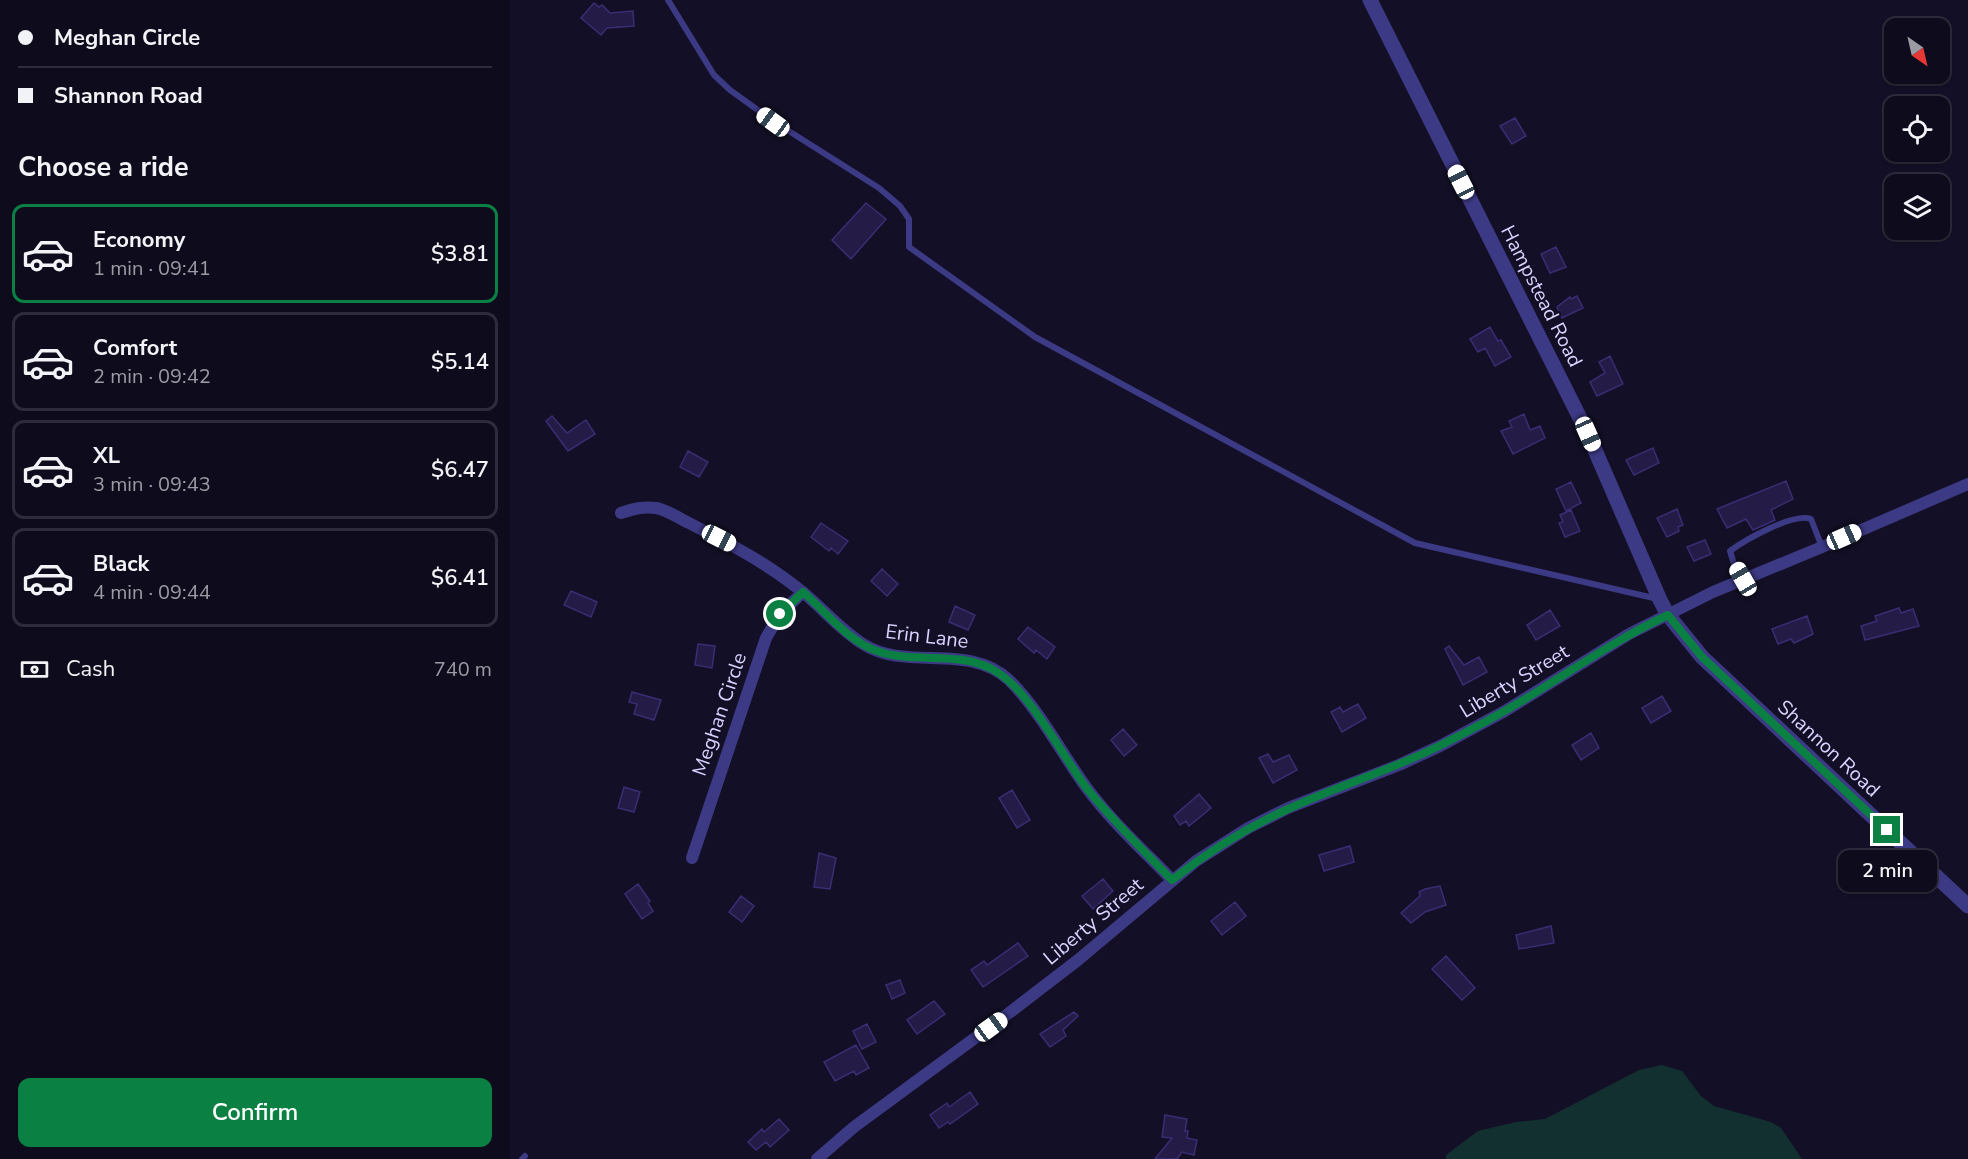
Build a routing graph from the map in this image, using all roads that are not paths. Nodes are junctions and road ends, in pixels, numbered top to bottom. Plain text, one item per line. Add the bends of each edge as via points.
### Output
1 (668, 0) edge
2 (1370, 0) edge
3 (1968, 483) edge
4 (621, 513) dead end
5 (1822, 547) junction
6 (1743, 579) junction
7 (803, 592) junction
8 (1660, 600) junction
9 (1668, 615) junction
10 (692, 858) dead end
11 (1172, 880) junction
12 (1968, 906) edge
13 (817, 1159) edge

1 - 8 lane via 714,75 730,90 773,122 879,188 909,219 909,248 1035,337 1415,543
2 - 8 street, Hampstead Road via 1588,434
3 - 5 street, Liberty Street
4 - 7 street, Erin Lane via 641,507 659,508 739,548
5 - 6 street, Liberty Street
5 - 6 lane via 1811,519 1796,518 1730,551
6 - 9 street, Liberty Street
7 - 10 street, Meghan Circle via 780,614 766,638
7 - 11 street, Erin Lane via 852,637 879,652 970,661 1008,679 1087,789
8 - 9 street, Hampstead Road
9 - 11 street, Liberty Street via 1440,746 1248,828
9 - 12 street, Shannon Road via 1709,664
11 - 13 street, Liberty Street via 1078,960

